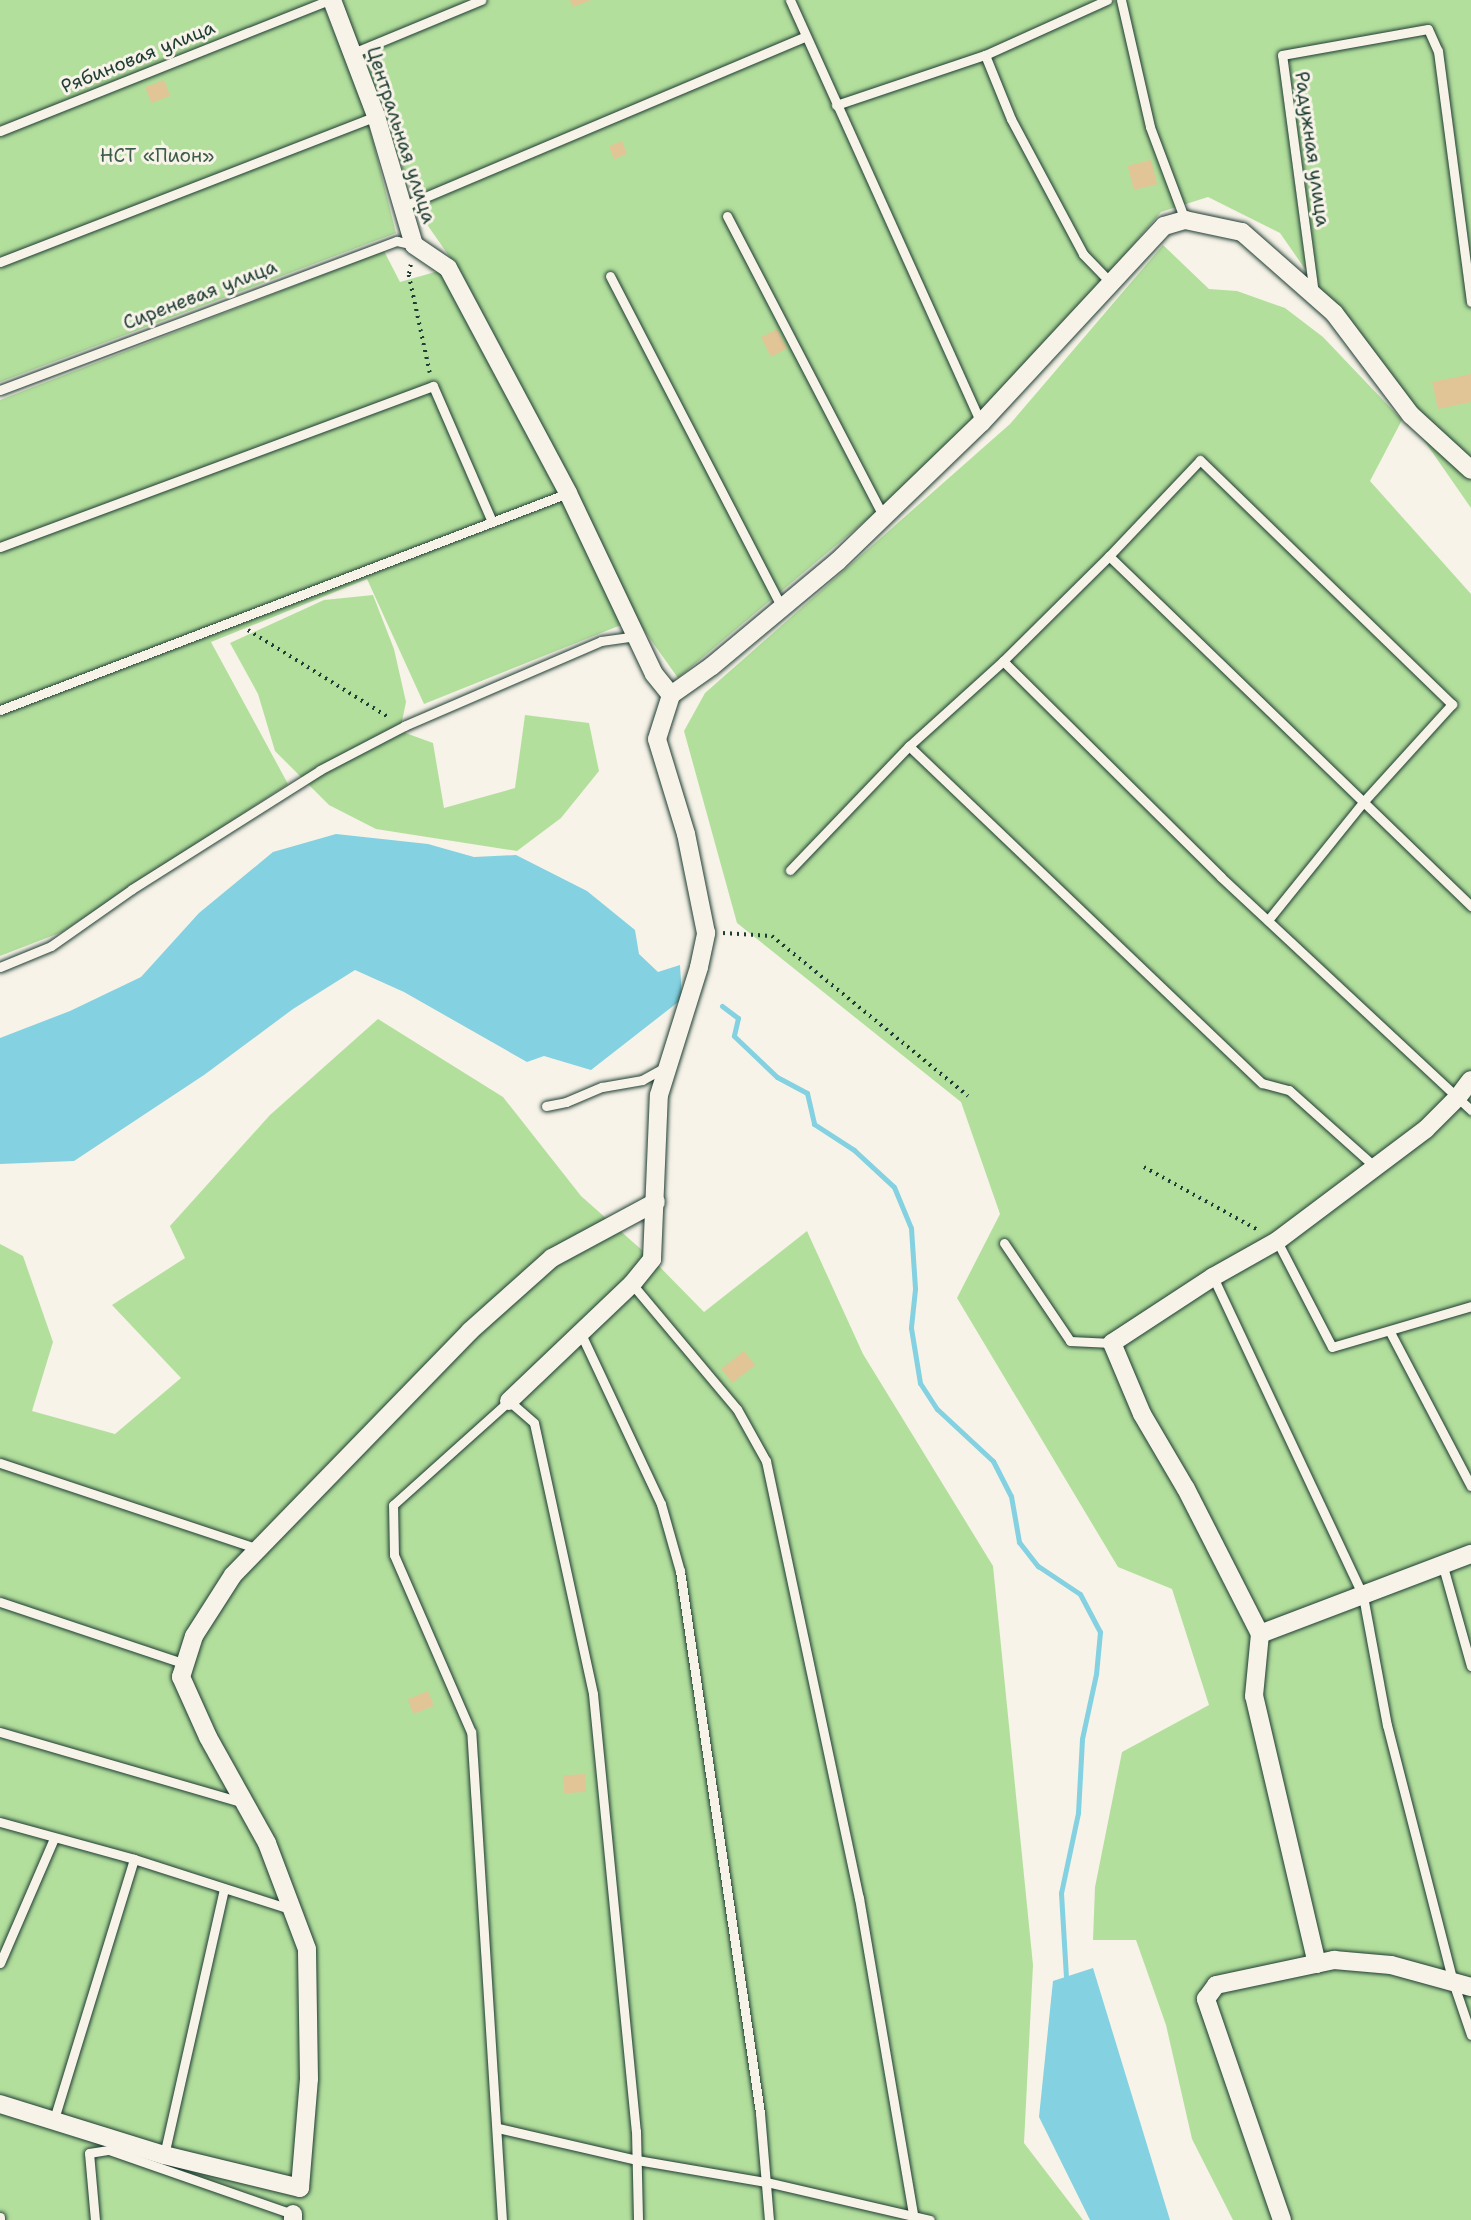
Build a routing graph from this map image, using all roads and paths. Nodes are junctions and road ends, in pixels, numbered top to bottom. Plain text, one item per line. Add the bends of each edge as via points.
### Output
1 (330, 0) edge
2 (481, 0) edge
3 (790, 0) edge
4 (1107, 0) edge
5 (1121, 0) edge
6 (805, 37) junction
7 (354, 52) junction
8 (985, 55) junction
9 (836, 105) junction
10 (376, 116) junction
11 (0, 131) edge
12 (404, 206) junction
13 (727, 216) dead end
14 (1185, 220) junction
15 (414, 245) junction
16 (0, 262) edge
17 (610, 276) dead end
18 (1112, 284) junction
19 (1314, 295) junction
20 (1471, 302) edge
21 (433, 386) junction
22 (0, 390) edge
23 (981, 424) junction
24 (1471, 470) edge
25 (568, 494) junction
26 (884, 517) junction
27 (492, 522) junction
28 (0, 547) edge
29 (1109, 556) junction
30 (782, 608) junction
31 (231, 620) junction
32 (636, 636) junction
33 (1003, 661) junction
34 (671, 695) junction
35 (0, 710) edge
36 (404, 726) junction
37 (909, 746) junction
38 (1364, 801) junction
39 (790, 870) dead end
40 (1471, 906) edge
41 (1268, 920) junction
42 (706, 933) junction
43 (0, 967) edge
44 (669, 1065) junction
45 (1471, 1080) edge
46 (968, 1096) dead end
47 (1465, 1104) edge
48 (546, 1106) dead end
49 (1144, 1167) dead end
50 (1376, 1168) junction
51 (656, 1202) junction
52 (1277, 1241) junction
53 (1004, 1243) dead end
54 (1213, 1277) junction
55 (632, 1284) junction
56 (1471, 1306) edge
57 (1390, 1332) junction
58 (581, 1334) junction
59 (1112, 1343) junction
60 (509, 1401) junction
61 (0, 1463) edge
62 (1471, 1486) edge
63 (259, 1549) junction
64 (1471, 1554) edge
65 (1442, 1563) junction
66 (1363, 1596) junction
67 (0, 1602) edge
68 (1260, 1634) junction
69 (185, 1664) junction
70 (1471, 1666) edge
71 (0, 1732) edge
72 (245, 1803) junction
73 (0, 1822) edge
74 (54, 1839) junction
75 (134, 1859) junction
76 (224, 1889) junction
77 (292, 1909) junction
78 (0, 1964) edge
79 (1317, 1964) junction
80 (1453, 1982) junction
81 (1471, 1987) edge
82 (1471, 2035) edge
83 (0, 2104) edge
84 (54, 2119) junction
85 (498, 2128) junction
86 (164, 2155) junction
87 (637, 2160) junction
88 (766, 2182) junction
89 (293, 2217) edge
90 (914, 2218) edge
91 (95, 2220) edge
92 (502, 2220) edge
93 (638, 2220) edge
94 (769, 2220) edge
95 (930, 2220) edge
96 (1282, 2220) edge

1 - 7 street, Центральная улица
1 - 11 lane, Рябиновая улица
2 - 7 lane
3 - 6 lane
4 - 8 lane
5 - 14 lane via 1150,127
6 - 9 lane
6 - 12 lane
7 - 10 street, Центральная улица
8 - 9 lane
8 - 18 lane via 1011,119 1083,254
9 - 23 lane
10 - 12 street, Центральная улица
10 - 16 lane
12 - 15 street, Центральная улица
13 - 26 lane
14 - 18 street via 1164,226
14 - 19 street via 1242,232
15 - 21 path via 409,275
15 - 22 lane, Сиреневая улица via 397,241
15 - 25 street, Центральная улица via 448,268
17 - 30 lane
18 - 23 street
19 - 20 lane, Радужная улица via 1282,55 1427,29 1438,51
19 - 24 street via 1334,313 1411,415
21 - 27 lane
21 - 28 lane
23 - 26 street
25 - 27 lane
25 - 32 street
26 - 30 street
27 - 31 lane
29 - 33 lane
29 - 38 lane
29 - 38 lane via 1200,460 1452,704
30 - 34 street
31 - 35 lane
31 - 36 path
32 - 34 street via 654,674
32 - 36 lane via 601,641
33 - 37 lane
33 - 41 lane
34 - 42 street via 657,739 687,834
36 - 43 lane via 263,804 51,946
37 - 39 lane
37 - 50 lane via 1262,1083 1289,1090
38 - 40 lane
38 - 41 lane
41 - 47 lane
42 - 44 street
42 - 46 path via 772,936
44 - 48 lane via 642,1080 601,1087
44 - 51 street via 659,1095
45 - 47 street
47 - 50 street
49 - 52 path
50 - 52 street
51 - 55 street via 652,1259
51 - 63 street via 552,1258 470,1331
52 - 54 street
52 - 57 lane via 1332,1347
53 - 59 lane via 1070,1341
54 - 59 street
54 - 66 lane
55 - 58 street
55 - 90 lane via 737,1409 766,1461 859,1898
56 - 57 lane
57 - 62 lane
58 - 60 street
58 - 88 lane via 662,1504 680,1571 760,2113
59 - 68 street via 1142,1414
60 - 85 lane via 393,1505 394,1555 471,1732
60 - 87 lane via 534,1423 593,1694
61 - 63 lane
63 - 69 street via 233,1575 194,1636
64 - 65 street
65 - 66 street
65 - 70 lane
66 - 68 street
66 - 80 lane via 1387,1725
67 - 69 lane
68 - 79 street via 1254,1696
69 - 72 street via 181,1677
71 - 72 lane
72 - 77 street via 267,1843
73 - 74 lane
74 - 75 lane
74 - 78 lane
75 - 76 lane
75 - 84 lane
76 - 77 lane
76 - 86 lane
77 - 86 street via 307,1949 309,2079 300,2188
79 - 80 street via 1334,1960 1391,1965
79 - 96 street via 1216,1986 1206,1999
80 - 81 street
80 - 82 lane
83 - 84 street
84 - 86 street
85 - 87 lane
85 - 92 lane
87 - 88 lane
87 - 93 lane
88 - 90 lane
88 - 94 lane
89 - 91 lane via 109,2150 89,2153
90 - 95 lane

